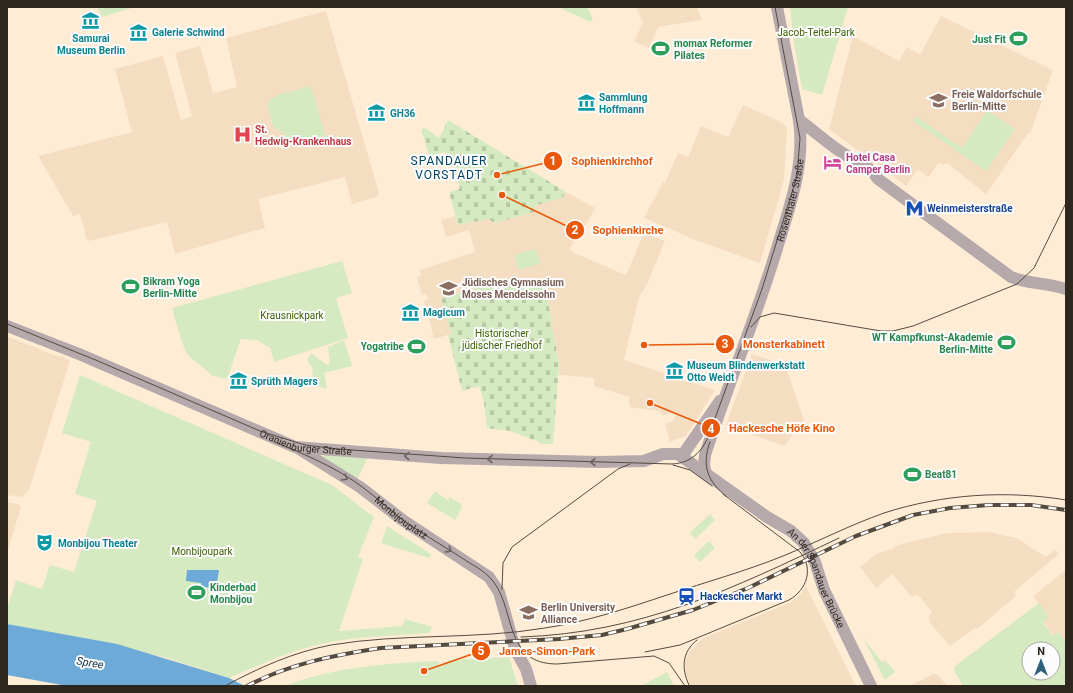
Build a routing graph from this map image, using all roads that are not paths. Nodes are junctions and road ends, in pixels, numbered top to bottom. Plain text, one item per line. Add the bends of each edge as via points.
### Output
1 (777, 7) edge
2 (799, 120) junction
3 (1066, 289) edge
4 (7, 326) edge
5 (728, 388) junction
6 (295, 446) junction
7 (682, 456) junction
8 (706, 474) junction
9 (531, 686) edge
10 (871, 686) edge

1 - 2 street, Rosenthaler Straße
2 - 3 street via 849,157 868,176 878,179 1011,277
2 - 5 street, Rosenthaler Straße via 802,149 797,184 764,290
4 - 6 street, Oranienburger Straße
5 - 7 street, Rosenthaler Straße
5 - 8 street, Rosenthaler Straße via 705,455
7 -> 6 street, Oranienburger Straße via 665,454 644,461 626,462 441,458
6 -> 9 street, Monbijouplatz via 360,487 404,521 483,572 494,582 512,639
7 - 8 street
8 - 10 street, An der Spandauer Brücke via 791,531 804,543

